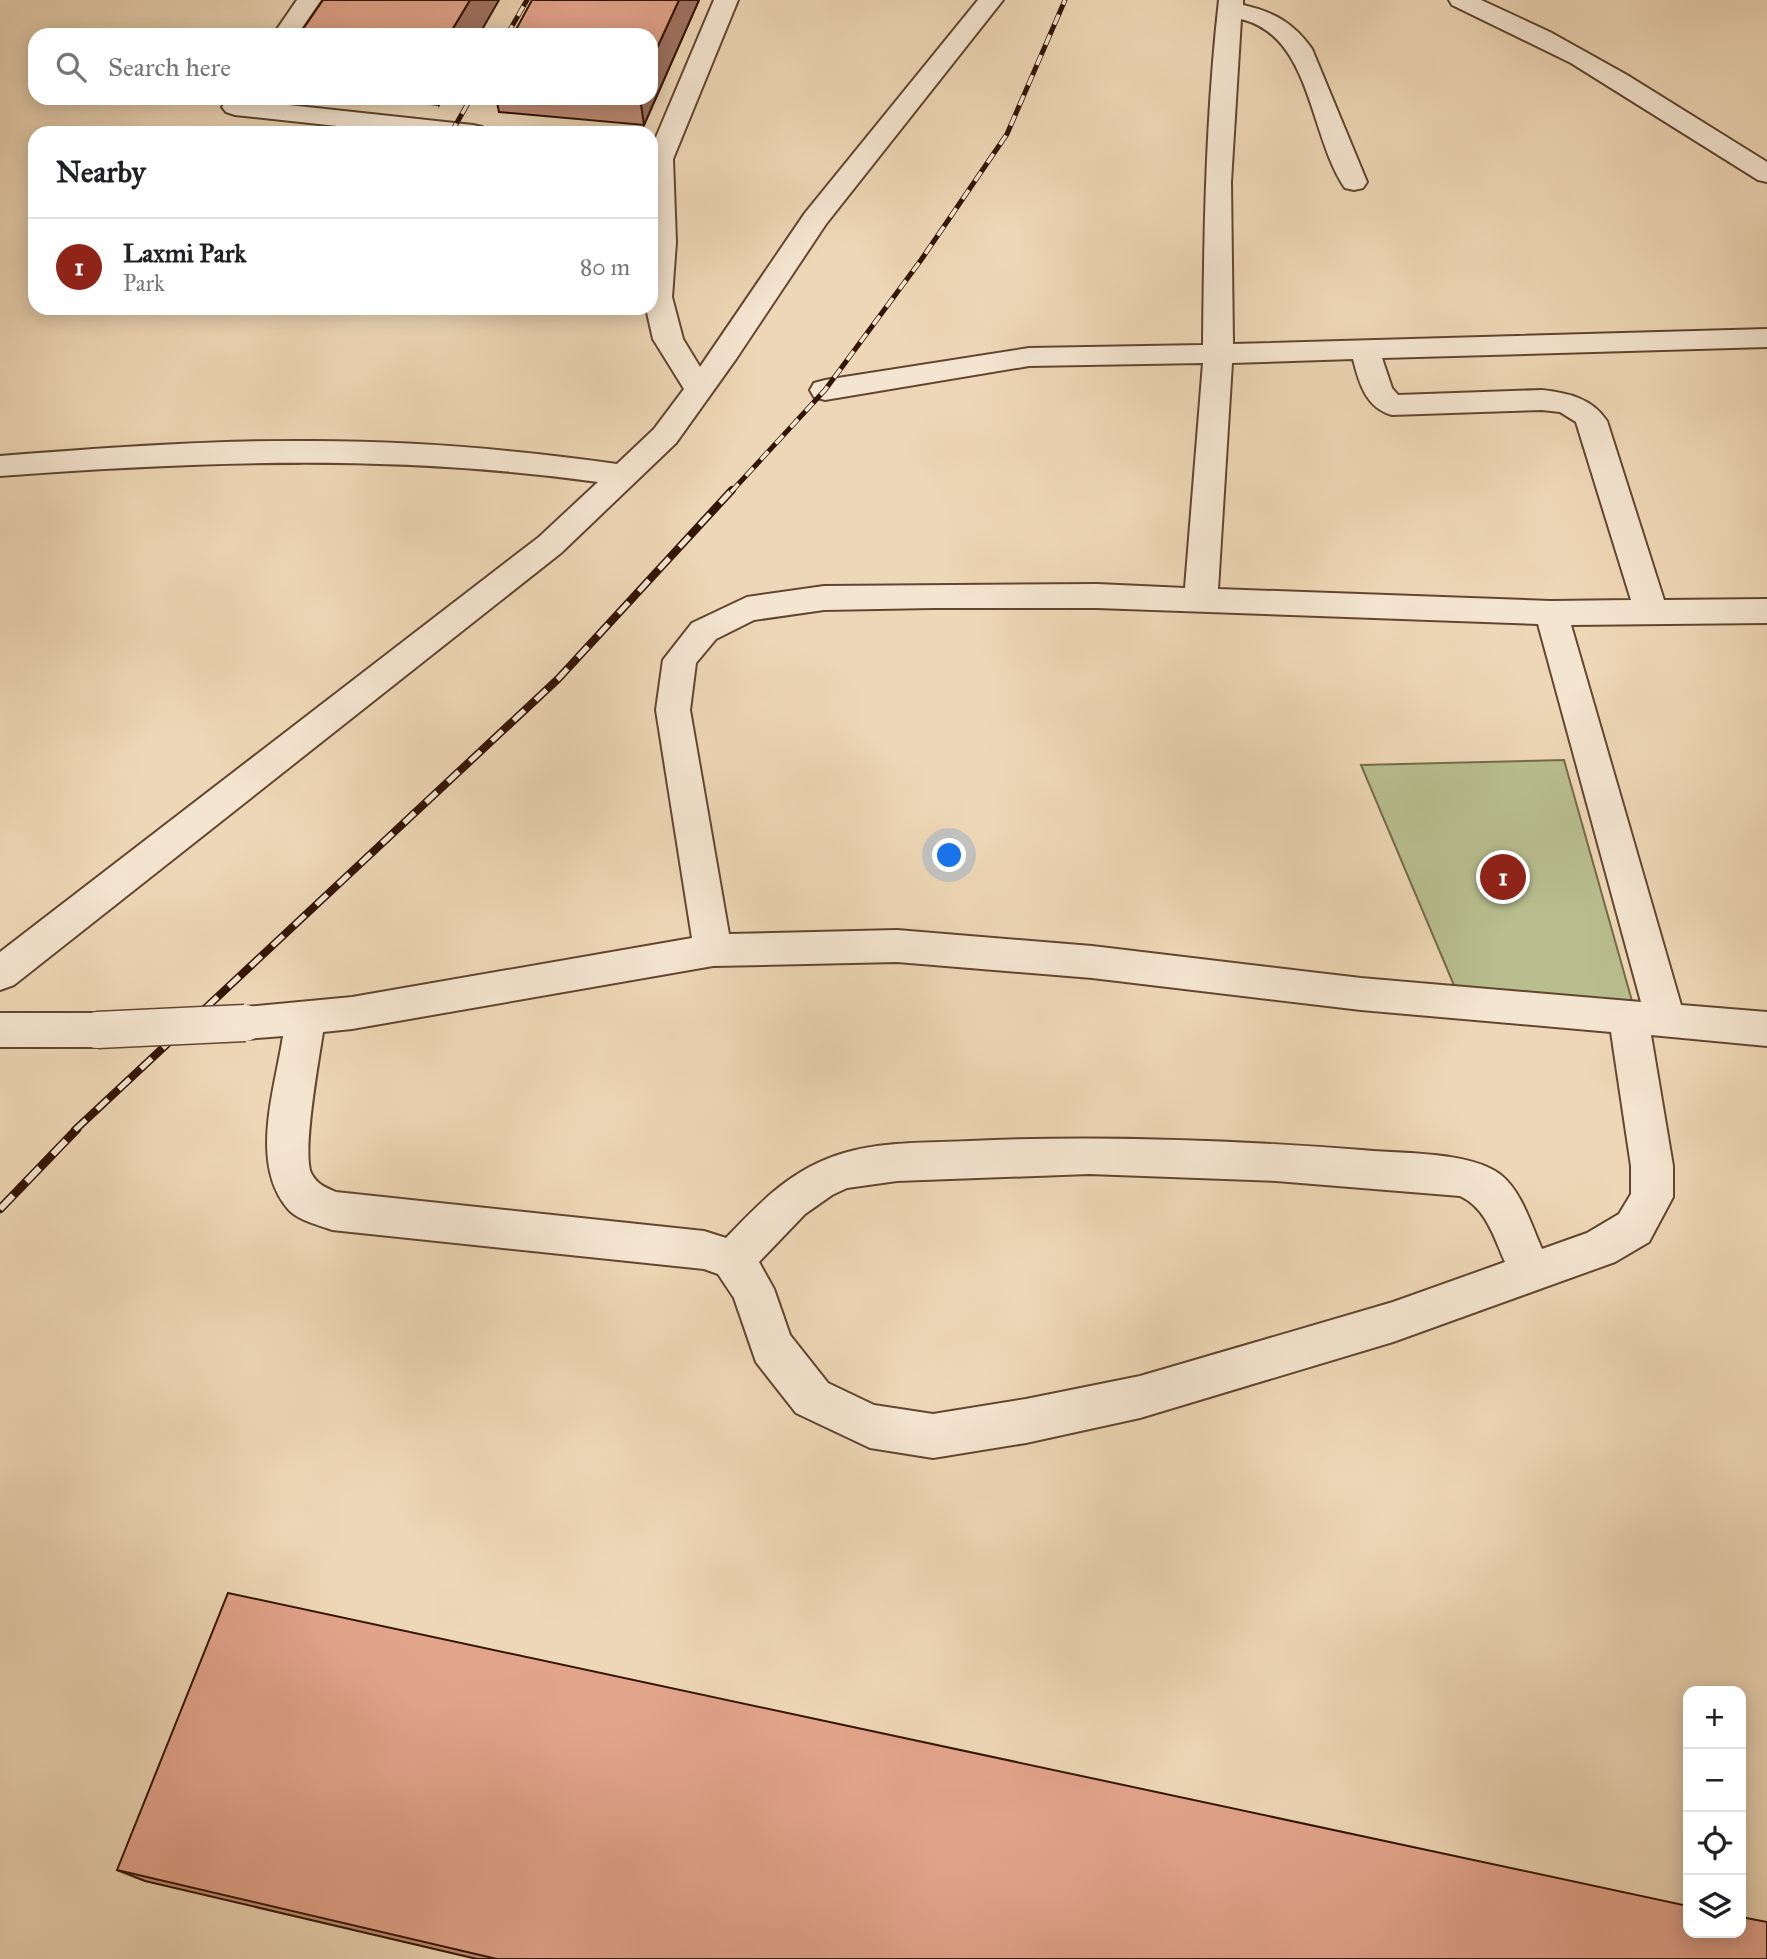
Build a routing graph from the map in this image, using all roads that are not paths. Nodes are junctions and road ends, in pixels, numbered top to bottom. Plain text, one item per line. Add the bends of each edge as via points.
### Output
1 (309, 0) edge
2 (726, 0) edge
3 (991, 0) edge
4 (1461, 0) edge
5 (1231, 5) edge
6 (290, 28) edge
7 (237, 105) edge
8 (409, 126) edge
9 (658, 153) edge
10 (1767, 174) edge
11 (1354, 182) dead end
12 (658, 186) edge
13 (658, 297) edge
14 (658, 297) edge
15 (1767, 338) edge
16 (1365, 350) junction
17 (1218, 354) junction
18 (699, 390) junction
19 (825, 390) dead end
20 (0, 466) edge
21 (624, 475) junction
22 (1200, 600) junction
23 (1767, 611) edge
24 (1551, 613) junction
25 (1653, 614) junction
26 (713, 950) junction
27 (0, 974) edge
28 (305, 1018) junction
29 (1647, 1018) junction
30 (1767, 1029) edge
31 (0, 1030) edge
32 (733, 1261) junction
33 (1531, 1274) junction

1 - 6 street
2 - 9 street
3 - 18 street via 815,219
4 - 10 street via 1565,48
5 - 11 street via 1274,21 1290,34
5 - 17 street via 1217,182
7 - 8 street
12 - 14 street via 662,243
13 - 18 street via 668,339
15 - 16 street
16 - 17 street
16 - 25 street via 1377,390 1392,405 1542,400 1581,408 1592,421
17 - 19 street via 1029,357
17 - 22 street
18 - 21 street via 665,436
20 - 21 street via 149,454 272,451 533,462
21 - 27 street via 550,545
22 - 24 street
22 - 26 street via 824,598 747,609 704,631 680,660 673,710
23 - 25 street
24 - 25 street
24 - 29 street
26 - 28 street
26 - 29 street via 897,946
28 - 31 street, bridge via 97,1030
28 - 32 street via 289,1129 289,1173 304,1198 332,1211 704,1250
29 - 30 street
29 - 33 street via 1652,1197 1634,1228 1600,1248
32 - 33 street via 792,1198 832,1175 880,1165 1044,1155 1177,1156 1464,1178 1486,1188 1502,1207
32 - 33 street via 752,1289 772,1347 812,1398 870,1426 933,1436 1140,1397 1393,1322

